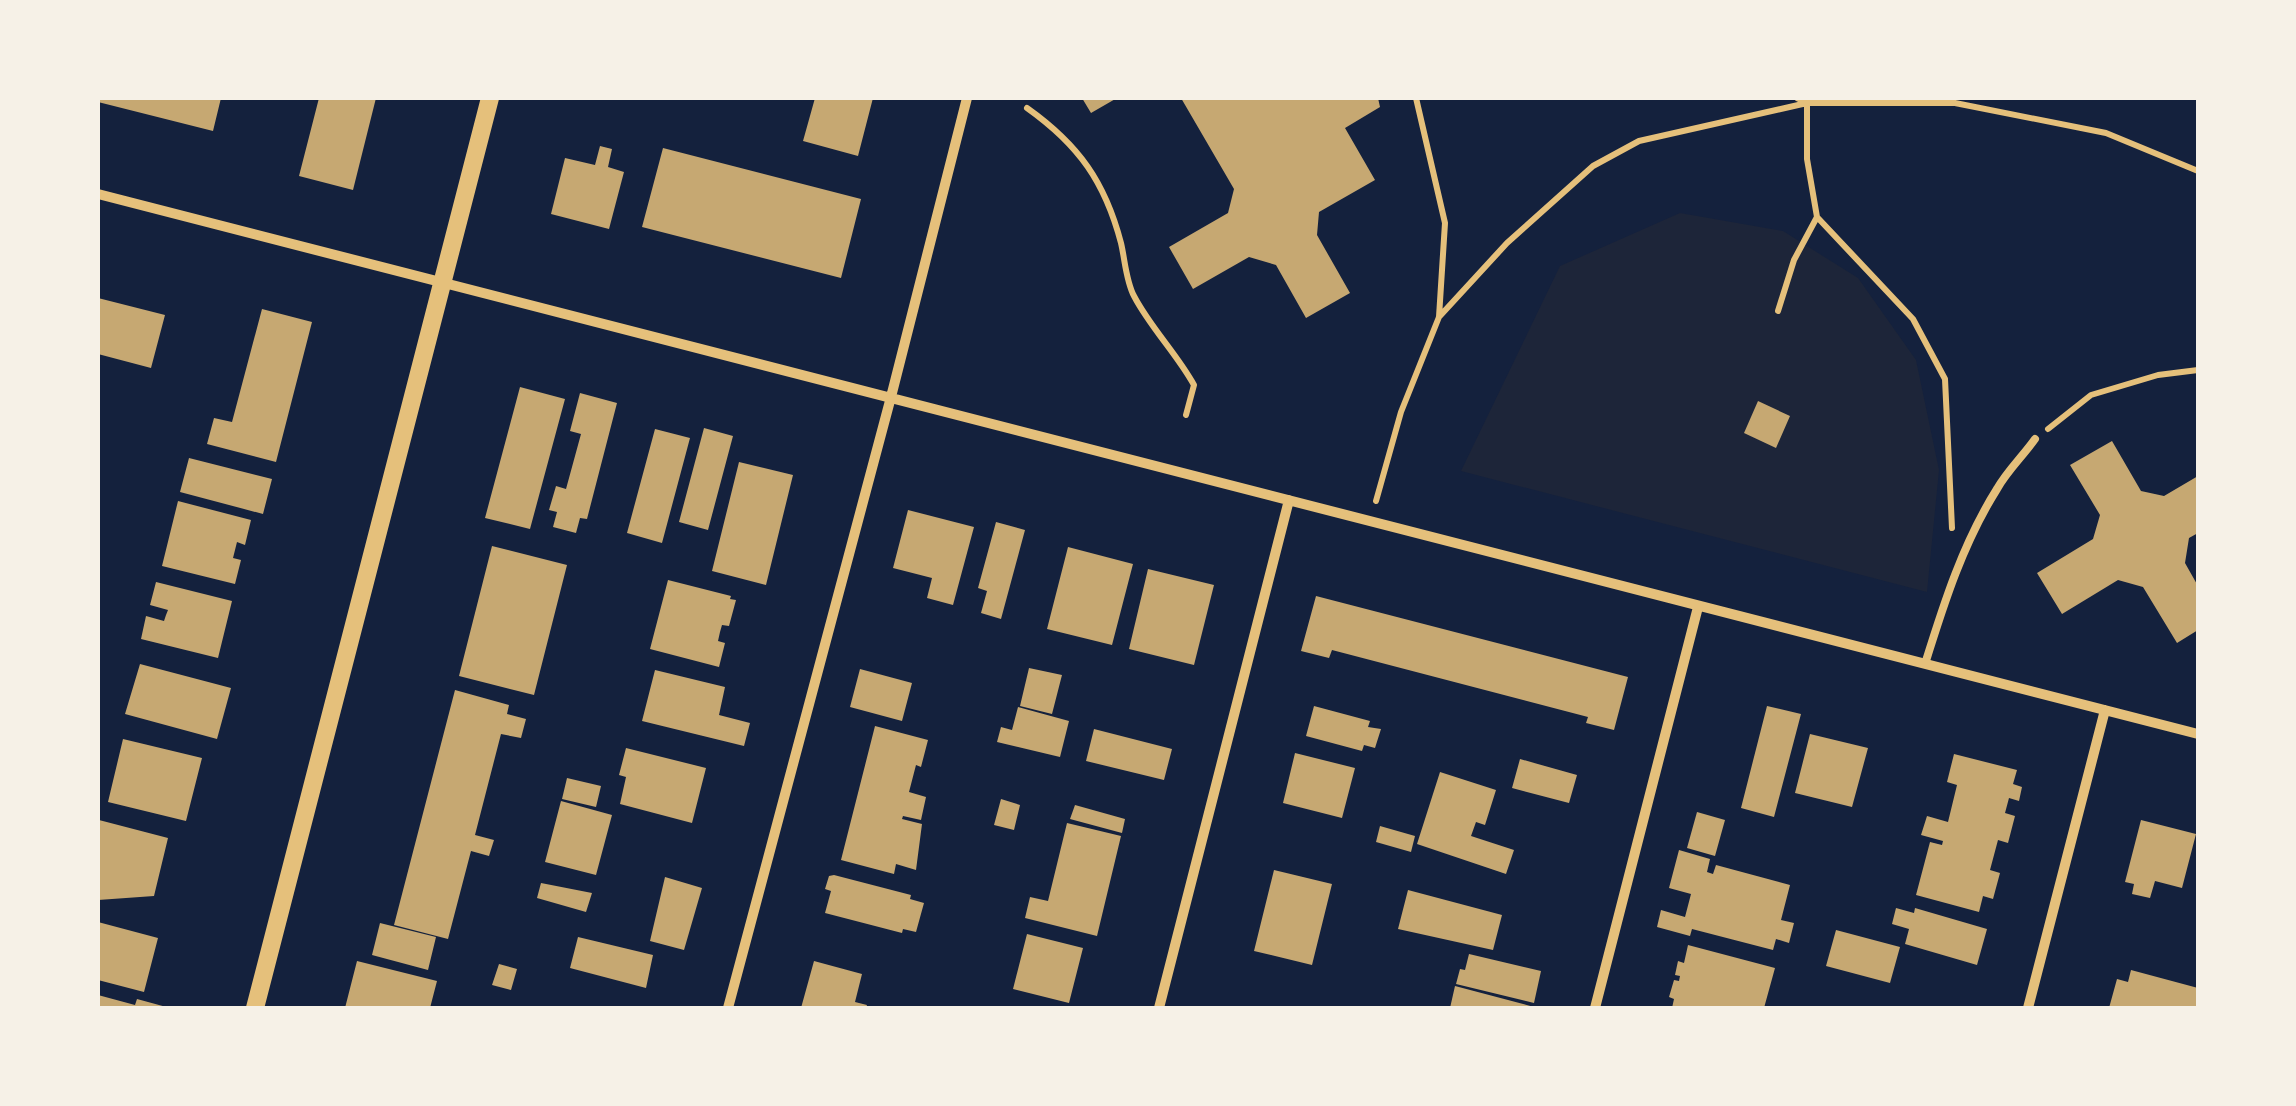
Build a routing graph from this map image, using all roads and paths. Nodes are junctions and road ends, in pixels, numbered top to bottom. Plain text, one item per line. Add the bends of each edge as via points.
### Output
1 (490, 98) edge
2 (966, 98) edge
3 (1416, 98) edge
4 (1798, 98) edge
5 (1956, 100) edge
6 (1807, 102) junction
7 (1027, 108) dead end
8 (2198, 171) edge
9 (98, 194) edge
10 (1817, 217) junction
11 (441, 282) junction
12 (1778, 312) dead end
13 (1439, 318) junction
14 (2198, 370) edge
15 (891, 397) junction
16 (1186, 415) dead end
17 (2035, 439) joint
18 (1289, 500) junction
19 (1370, 521) junction
20 (1952, 534) dead end
21 (1698, 607) junction
22 (1926, 664) junction
23 (2105, 710) junction
24 (2198, 734) edge
25 (255, 1008) edge
26 (728, 1008) edge
27 (1159, 1008) edge
28 (1595, 1008) edge
29 (2028, 1008) edge

1 - 11 street
2 - 15 street
3 - 13 path via 1445,224
4 - 6 path
5 - 6 path
5 - 8 path via 2106,133
6 - 10 path
6 - 13 path via 1639,141 1592,166 1506,243
7 - 16 path via 1061,132 1096,175 1133,294 1194,385
9 - 11 street
10 - 12 path
10 - 20 path via 1914,319 1945,379
11 - 15 street
11 - 25 street
13 - 19 path via 1401,412
14 - 17 path via 2091,395
15 - 18 street
15 - 26 street
17 - 22 lane via 1970,539
18 - 19 street
18 - 27 street
19 - 21 street
21 - 22 street
21 - 28 street
22 - 23 street
23 - 24 street
23 - 29 street

